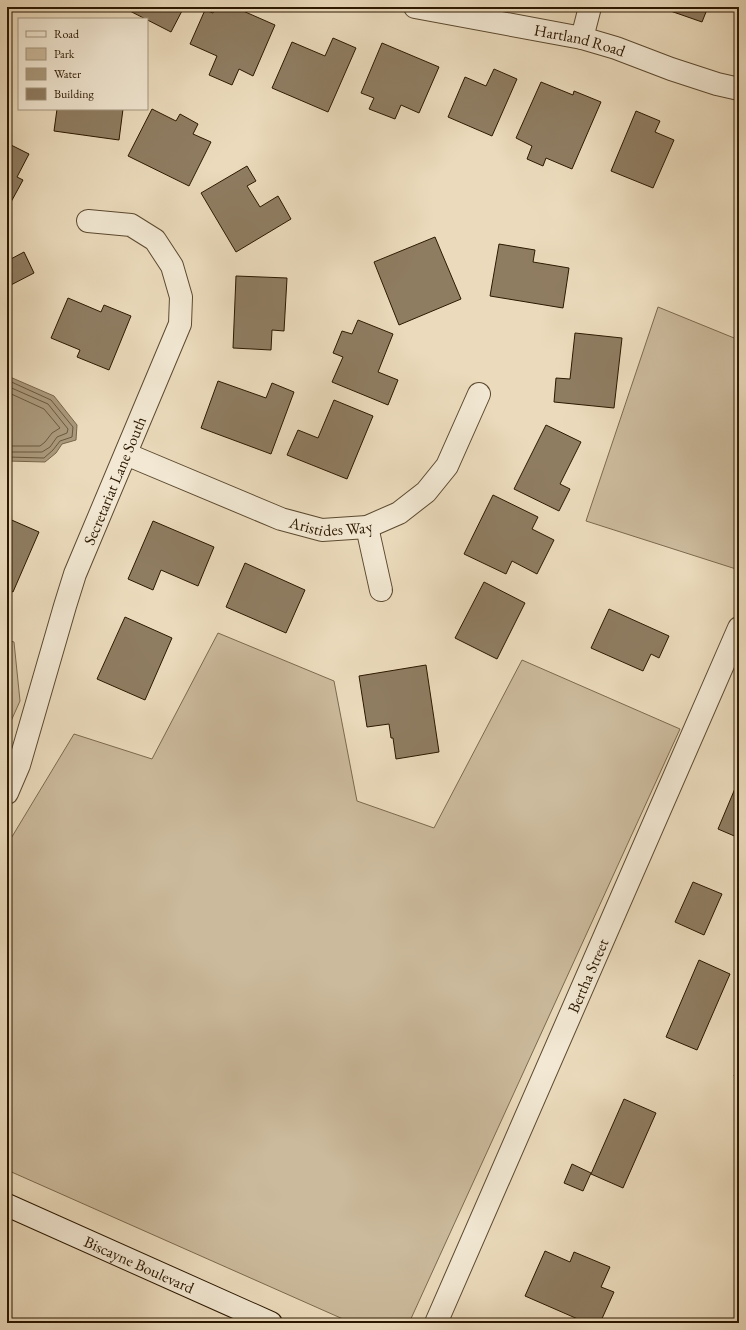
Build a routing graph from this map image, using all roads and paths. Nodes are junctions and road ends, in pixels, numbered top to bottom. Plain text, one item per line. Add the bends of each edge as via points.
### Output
1 (415, 7) edge
2 (590, 7) edge
3 (582, 38) junction
4 (739, 89) edge
5 (88, 221) dead end
6 (479, 394) dead end
7 (126, 454) junction
8 (367, 527) junction
9 (381, 590) dead end
10 (739, 628) edge
11 (7, 793) edge
12 (7, 1205) edge
13 (271, 1323) edge
14 (436, 1323) edge

1 - 3 street, Hartland Road
2 - 3 street
3 - 4 street, Hartland Road via 717,84
5 - 7 street, Secretariat Lane South via 131,225 155,240 172,266 182,298 180,324
6 - 8 street, Aristides Way via 447,466 426,492 399,513
7 - 8 street, Aristides Way via 281,519 322,530
7 - 11 street, Secretariat Lane South via 75,574 19,765
8 - 9 street
10 - 14 street, Bertha Street
12 - 13 street, Biscayne Boulevard

